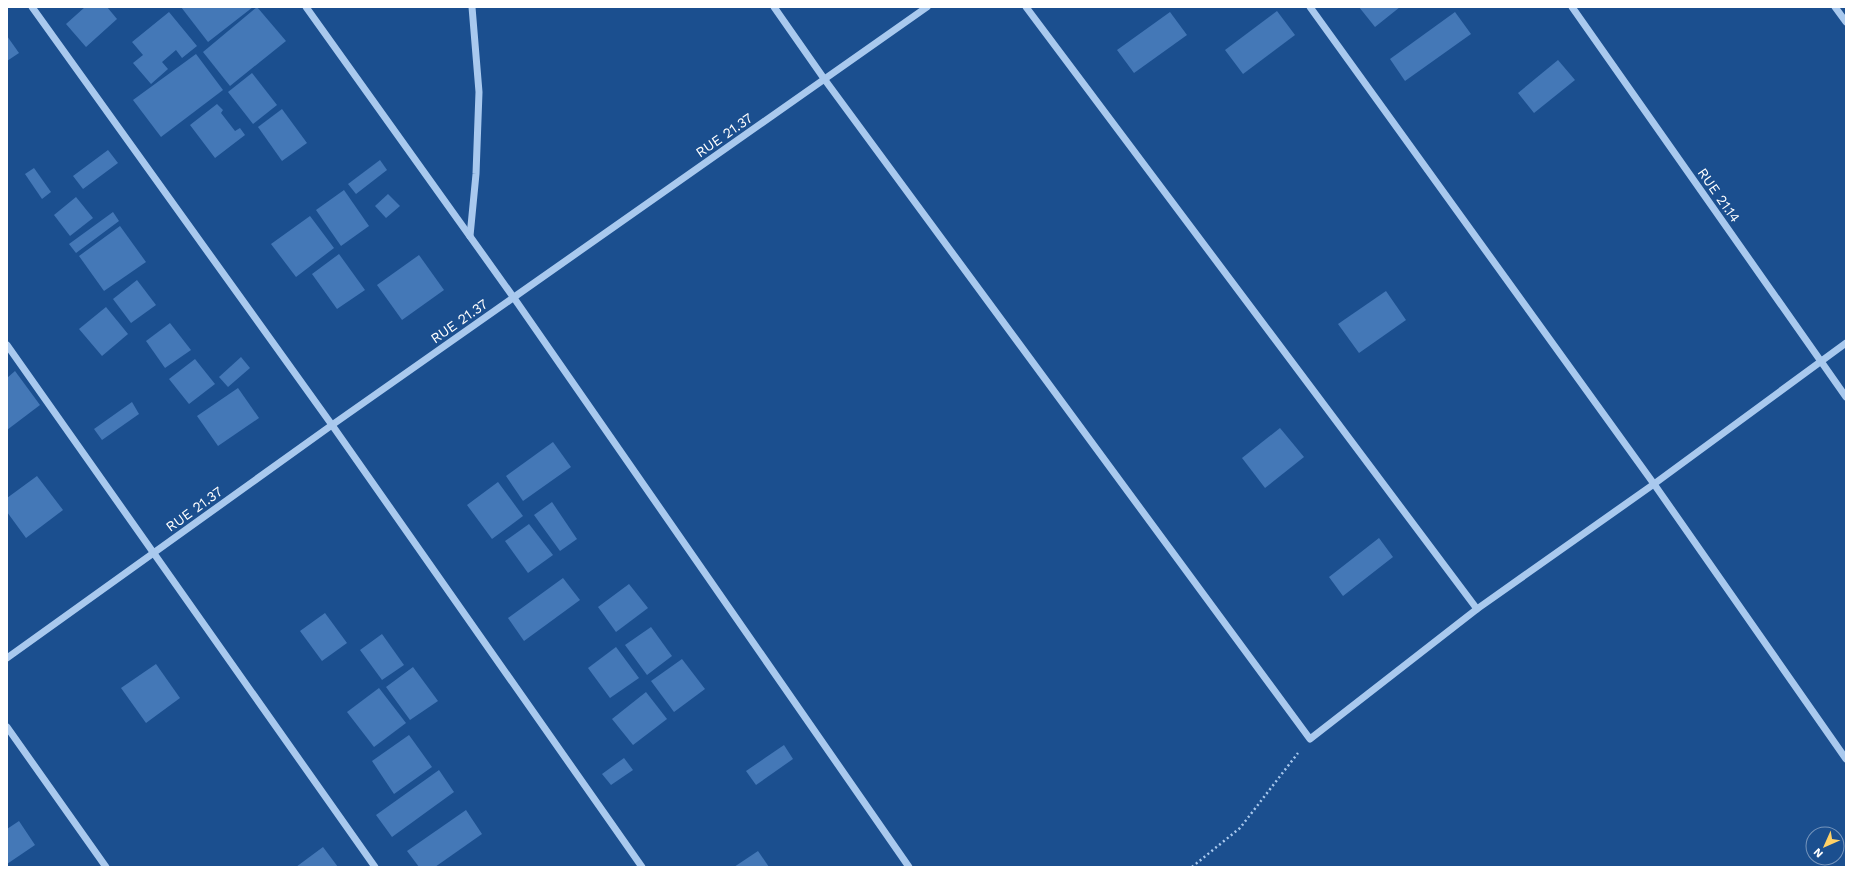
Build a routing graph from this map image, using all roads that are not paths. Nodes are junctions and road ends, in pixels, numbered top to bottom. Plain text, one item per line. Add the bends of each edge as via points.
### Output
1 (32, 7) edge
2 (306, 7) edge
3 (472, 7) edge
4 (774, 7) edge
5 (927, 7) edge
6 (1026, 7) edge
7 (1310, 7) edge
8 (1572, 7) edge
9 (1835, 7) edge
10 (1846, 22) edge
11 (825, 80) junction
12 (470, 236) junction
13 (514, 298) junction
14 (1846, 343) edge
15 (7, 345) edge
16 (1821, 361) junction
17 (1846, 397) edge
18 (332, 425) junction
19 (1654, 484) junction
20 (155, 553) junction
21 (1477, 609) junction
22 (7, 658) edge
23 (7, 727) edge
24 (1846, 759) edge
25 (106, 867) edge
26 (375, 867) edge
27 (642, 867) edge
28 (909, 867) edge

1 - 18 street
2 - 12 street
3 - 12 street via 479,92 476,174
4 - 11 street
5 - 11 street, RUE 21.37
6 - 21 street
7 - 19 street
8 - 16 street, RUE 21.14
9 - 10 street
11 - 13 street, RUE 21.37
11 - 21 street via 1310,739
12 - 13 street
13 - 18 street, RUE 21.37
13 - 28 street
14 - 16 street
15 - 20 street
16 - 17 street, RUE 21.14
16 - 19 street
18 - 20 street, RUE 21.37
18 - 27 street
19 - 21 street
19 - 24 street
20 - 22 street, RUE 21.37
20 - 26 street
23 - 25 street

